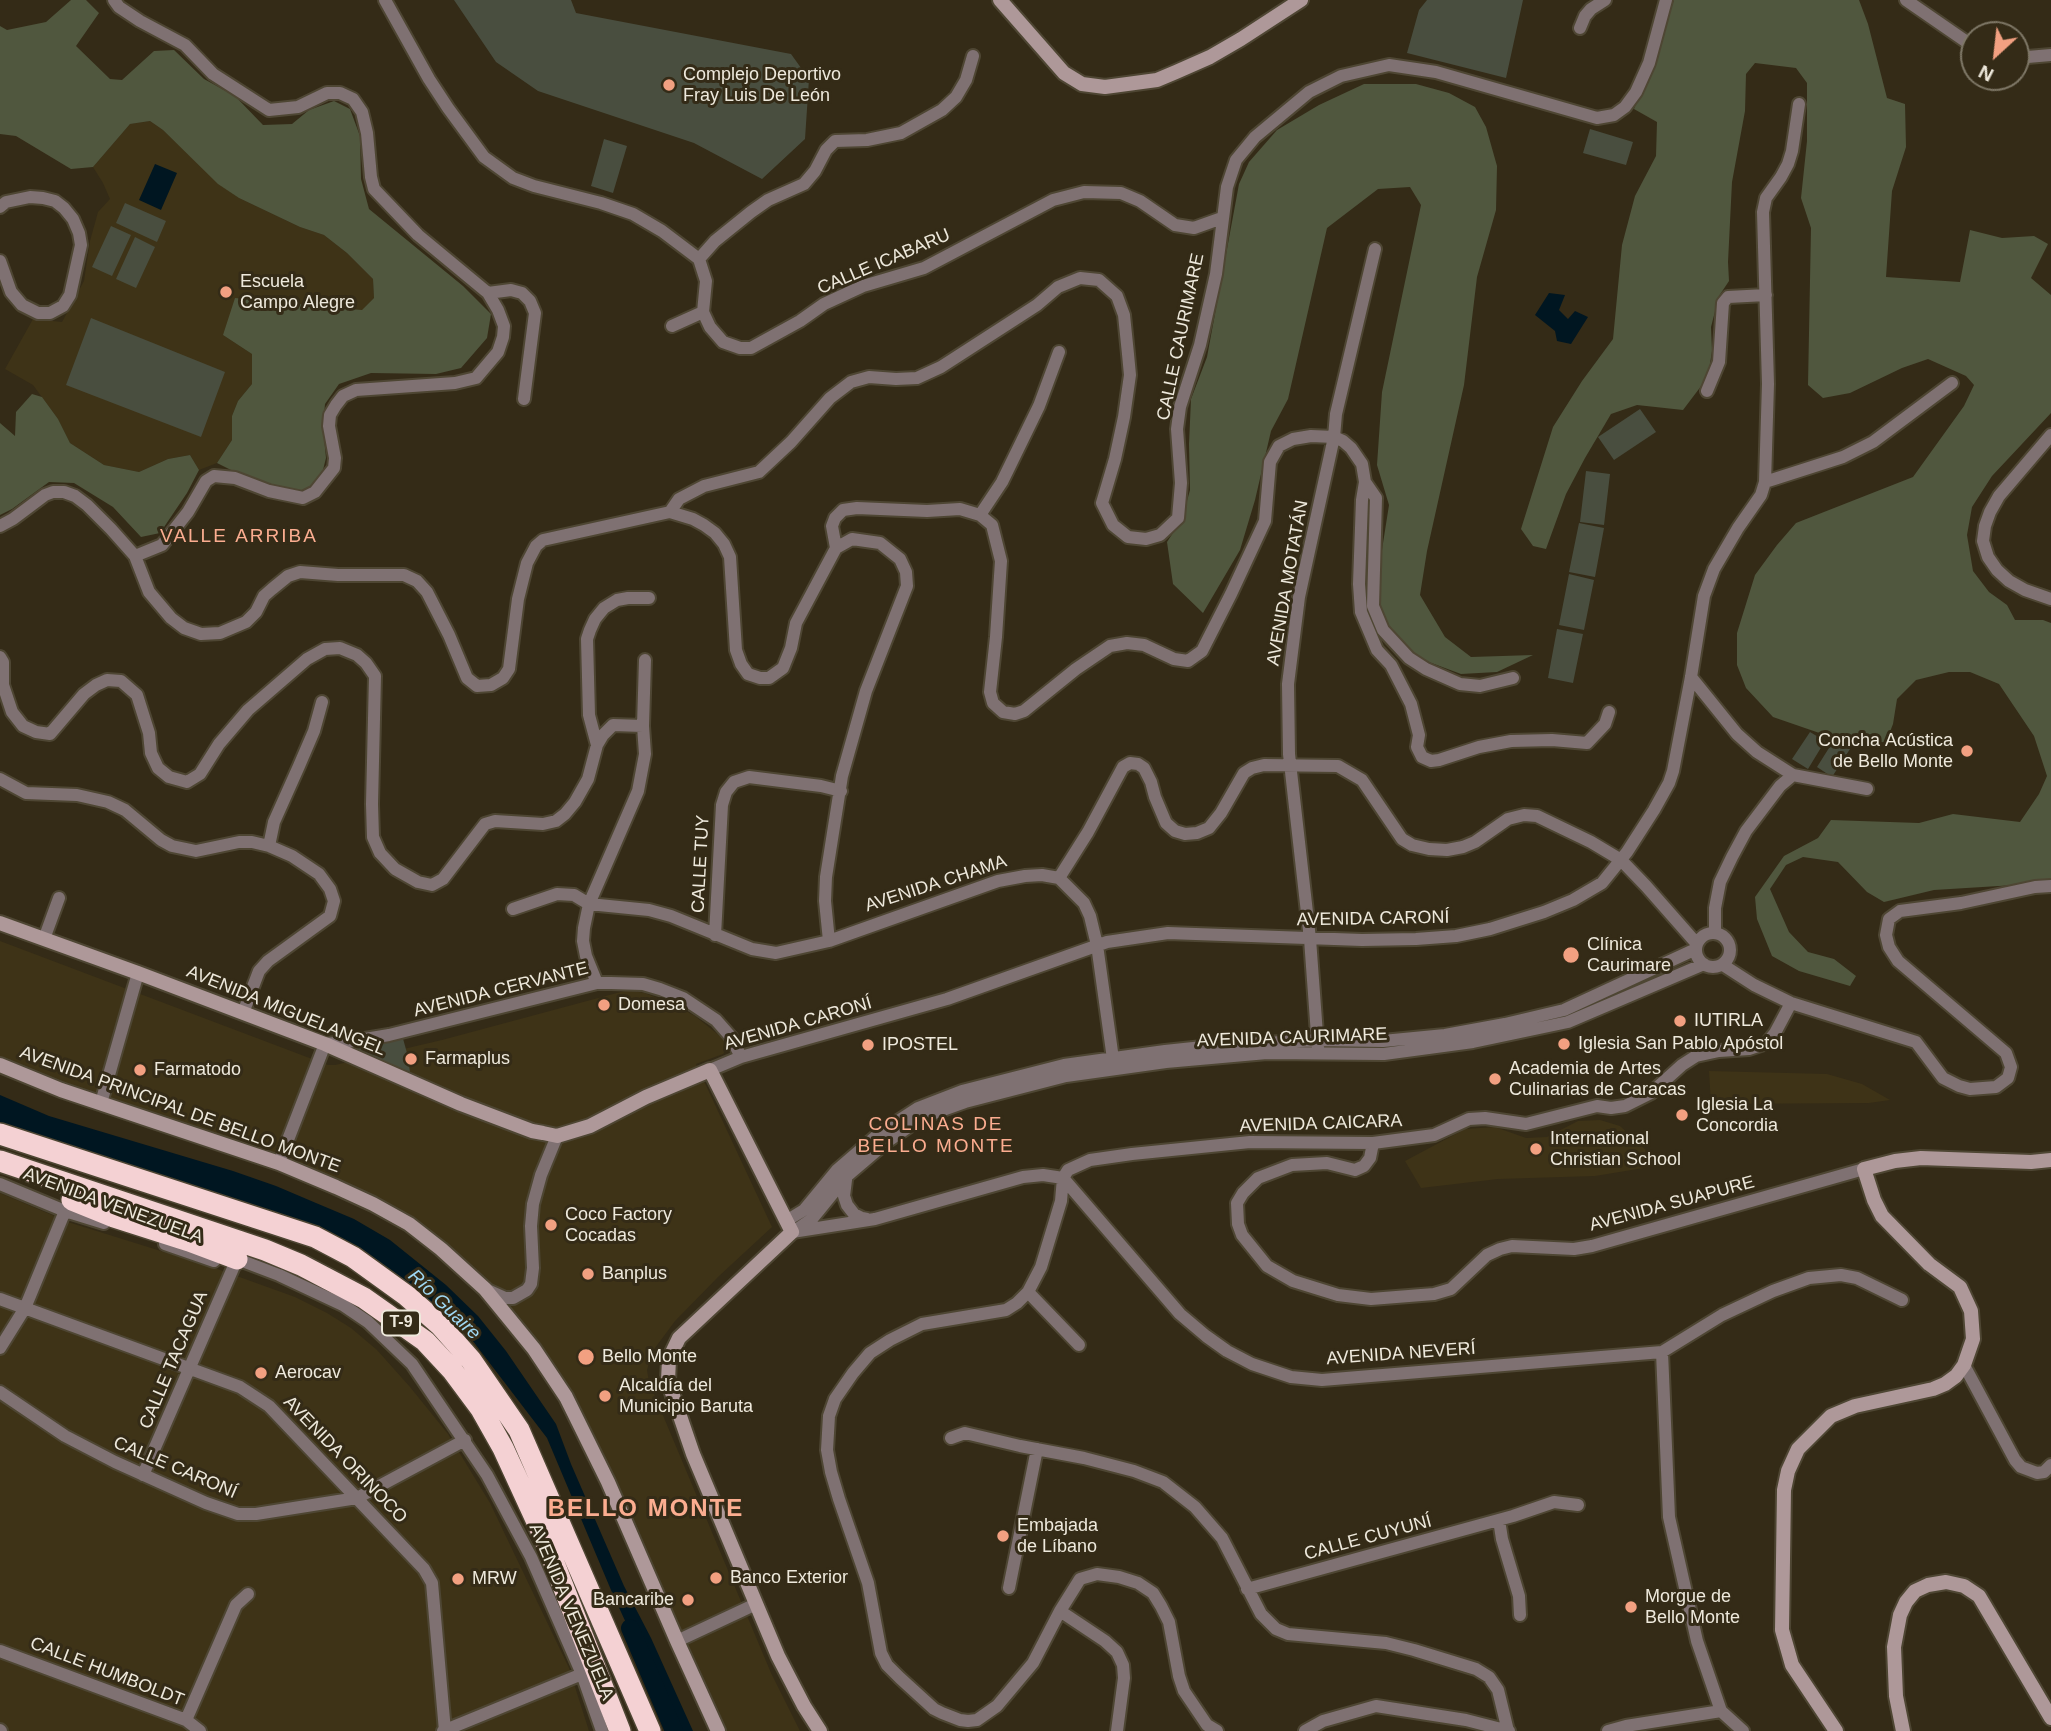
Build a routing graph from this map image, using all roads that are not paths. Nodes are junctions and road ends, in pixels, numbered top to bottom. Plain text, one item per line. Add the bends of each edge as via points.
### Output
1 (114, 0) edge
2 (386, 0) edge
3 (1000, 0) edge
4 (1301, 0) edge
5 (1605, 0) edge
6 (1666, 0) edge
7 (1906, 0) edge
8 (1580, 27) dead end
9 (1960, 37) edge
10 (2051, 55) edge
11 (973, 56) dead end
12 (2030, 57) edge
13 (1800, 104) dead end
14 (0, 207) edge
15 (1222, 218) junction
16 (1375, 249) dead end
17 (699, 259) junction
18 (0, 261) edge
19 (488, 293) junction
20 (1766, 295) junction
21 (703, 313) junction
22 (672, 326) dead end
23 (1059, 352) dead end
24 (1952, 383) dead end
25 (1707, 391) dead end
26 (524, 399) dead end
27 (2051, 435) edge
28 (1334, 437) junction
29 (1365, 482) junction
30 (1765, 482) junction
31 (670, 512) junction
32 (981, 515) junction
33 (0, 526) edge
34 (836, 548) junction
35 (135, 556) junction
36 (649, 598) dead end
37 (2051, 599) edge
38 (0, 657) edge
39 (645, 660) dead end
40 (1691, 677) junction
41 (1513, 678) dead end
42 (322, 702) dead end
43 (1609, 712) dead end
44 (643, 726) junction
45 (597, 745) junction
46 (1290, 766) junction
47 (1793, 775) junction
48 (0, 779) edge
49 (1867, 789) dead end
50 (841, 791) junction
51 (269, 846) junction
52 (1621, 860) junction
53 (1059, 877) junction
54 (2051, 886) edge
55 (59, 898) dead end
56 (589, 904) junction
57 (513, 909) dead end
58 (0, 923) edge
59 (1715, 933) junction
60 (715, 935) junction
61 (44, 939) junction
62 (1310, 939) junction
63 (829, 941) junction
64 (1097, 945) junction
65 (1696, 947) junction
66 (1703, 964) junction
67 (1723, 965) junction
68 (138, 973) junction
69 (597, 983) junction
70 (1791, 1003) junction
71 (243, 1013) junction
72 (325, 1044) junction
73 (1318, 1046) junction
74 (741, 1057) junction
75 (1113, 1064) junction
76 (0, 1065) edge
77 (710, 1070) junction
78 (101, 1103) junction
79 (0, 1133) edge
80 (557, 1136) junction
81 (1373, 1143) junction
82 (0, 1149) edge
83 (2051, 1160) edge
84 (279, 1163) junction
85 (9, 1164) edge
86 (1864, 1170) junction
87 (847, 1176) junction
88 (1063, 1178) junction
89 (0, 1184) edge
90 (65, 1210) junction
91 (875, 1219) junction
92 (789, 1226) junction
93 (237, 1259) junction
94 (214, 1261) dead end
95 (485, 1289) junction
96 (1028, 1292) junction
97 (0, 1299) edge
98 (1902, 1300) dead end
99 (25, 1308) junction
100 (1079, 1345) dead end
101 (0, 1348) edge
102 (1662, 1352) junction
103 (1964, 1365) junction
104 (189, 1368) junction
105 (452, 1370) junction
106 (0, 1392) edge
107 (951, 1438) dead end
108 (465, 1440) junction
109 (1037, 1449) junction
110 (2051, 1465) edge
111 (143, 1475) junction
112 (357, 1498) junction
113 (1578, 1505) dead end
114 (1499, 1520) junction
115 (1009, 1588) dead end
116 (1247, 1589) junction
117 (248, 1594) dead end
118 (756, 1604) junction
119 (1060, 1611) junction
120 (1520, 1615) dead end
121 (677, 1641) junction
122 (0, 1651) edge
123 (582, 1674) junction
124 (1721, 1711) junction
125 (2051, 1718) edge
126 (186, 1720) junction
127 (199, 1731) edge
128 (444, 1731) edge
129 (602, 1731) edge
130 (620, 1731) edge
131 (650, 1731) edge
132 (718, 1731) edge
133 (820, 1731) edge
134 (1117, 1731) edge
135 (1217, 1731) edge
136 (1305, 1731) edge
137 (1508, 1731) edge
138 (1608, 1731) edge
139 (1743, 1731) edge
140 (1836, 1731) edge
141 (1903, 1731) edge

1 - 19 street via 140,21 185,45 213,75 269,110 298,107 327,93 352,99 362,112 368,134 374,189 418,235
2 - 17 street via 429,79 484,158 523,182 633,214
3 - 4 street via 1064,73 1082,84 1105,87 1157,80 1210,57
5 - 8 street via 1591,9
6 - 15 street, CALLE CAURIMARE via 1636,92 1614,115 1597,118 1408,67 1357,71 1309,92 1255,137 1236,160
7 - 9 street
10 - 12 street
11 - 17 street via 966,80 942,110 901,133 835,141 804,184 751,212
13 - 20 street via 1788,164 1766,198 1763,212
14 - 18 street via 30,198 55,201 72,219 81,245 70,295 50,313 22,305 11,292
15 - 21 street, CALLE ICABARU via 1194,228 1175,225 1121,193 1084,192 1053,200 924,268 834,299 751,348 723,342
15 - 31 street, CALLE CAURIMARE via 1203,335 1180,407 1178,518 1160,535 1128,537 1113,525 1102,503 1124,417 1128,354 1124,314 1116,296 1099,280 1080,278 1058,287 941,367 917,378 869,377 850,382 759,472 704,486 679,499
16 - 28 street, AVENIDA MOTATÁN
17 - 21 street via 706,281
19 - 26 street via 512,290 530,301 534,313
19 - 35 street via 498,310 503,337 498,352 476,378 356,390 343,396 330,415 334,468 315,492 303,499 214,476 162,545
20 - 25 street via 1728,297 1723,303 1719,362
20 - 30 street
21 - 22 street
23 - 32 street via 1039,406
24 - 30 street via 1872,442 1843,457
27 - 37 street via 1999,496 1987,519 1983,541 1993,563 2009,581
28 - 29 street via 1351,448 1362,464
28 - 32 street via 1311,436 1279,446 1270,462 1265,521 1202,651 1188,661 1144,645 1110,646 1015,714 1003,712 992,702 990,692 1001,561 992,526
28 - 46 street, AVENIDA MOTATÁN via 1299,597 1288,684
29 - 41 street via 1376,498 1373,606 1383,631 1409,658 1460,684 1480,686
29 - 43 street via 1361,612 1377,650 1391,665 1411,704 1422,758 1439,760 1511,741 1587,744 1605,724
30 - 40 street, AVENIDA CARONÍ via 1714,569 1704,596
31 - 34 street via 704,525 724,544 730,557 737,650 748,674 760,678 769,678 783,668 796,623
31 - 35 street via 563,534 536,546 518,599 509,669 491,685 477,686 467,678 427,592 404,575 300,572 264,596 246,622 220,633 201,634 184,628 159,604 149,592
32 - 34 street via 960,509 843,510 832,526
33 - 35 street via 45,495 64,492 87,505
34 - 50 street via 852,539 880,543 900,559 907,586 866,691
36 - 45 street via 617,600 604,608 590,630 589,715
38 - 45 street via 12,712 23,726 36,732 50,734 84,694 107,680 121,681 137,695 158,768 187,782 200,774 248,710 307,659 325,649 340,648 357,655 375,676 373,837 395,869 418,882 432,884 443,879 485,824 556,821 575,802 588,779
39 - 44 street
40 - 47 street via 1737,734
40 - 52 street, AVENIDA CARONÍ via 1669,783
42 - 51 street via 274,822
44 - 45 street via 613,725
44 - 56 street via 645,754 638,792
46 - 52 street via 1338,766 1351,772 1362,780 1395,831 1412,845 1447,850 1463,847 1508,818 1524,815 1537,816
46 - 53 street via 1264,765 1244,773 1209,828 1185,834 1166,823 1144,768 1130,763 1123,767
46 - 62 street, AVENIDA MOTATÁN
47 - 49 street
47 - 59 street via 1746,831 1720,881
48 - 51 street via 26,793 77,795 108,802 161,840 190,851 239,842
50 - 60 street, CALLE TUY via 749,777 734,782 722,805
50 - 63 street via 826,877
51 - 71 street via 319,874 334,905 326,920 281,949 259,971
52 - 62 street, AVENIDA CARONÍ via 1588,893 1490,929 1416,939
52 - 65 street
53 - 63 street, AVENIDA CHAMA via 998,881
53 - 64 street via 1084,904
54 - 70 street via 1900,911 1889,919 1886,935 1898,961 2006,1053 2011,1067 2008,1078 1996,1087 1959,1086 1943,1077 1916,1042
55 - 61 street
56 - 57 street, AVENIDA CHAMA via 574,895 557,894
56 - 60 street, AVENIDA CHAMA via 649,910
56 - 69 street via 583,941
58 - 61 street, AVENIDA MIGUELANGEL
59 - 65 street via 1704,936
59 - 67 street via 1729,944
60 - 63 street, AVENIDA CHAMA via 776,953
61 - 68 street, AVENIDA MIGUELANGEL
62 - 64 street, AVENIDA CARONÍ via 1168,933
62 - 73 street, AVENIDA MOTATÁN
64 - 74 street, AVENIDA CARONÍ via 947,999
64 - 75 street
65 - 66 street via 1696,957
65 - 73 street, AVENIDA CAURIMARE via 1564,1010 1445,1035
66 - 67 street
66 - 73 street, AVENIDA CAURIMARE via 1568,1022 1447,1047 1384,1054
67 - 70 street
68 - 71 street, AVENIDA MIGUELANGEL
68 - 78 street
69 - 72 street, AVENIDA CERVANTE via 389,1035
69 - 74 street, AVENIDA CERVANTE via 643,984 683,998 716,1020
70 - 81 street, AVENIDA CAICARA via 1767,1043 1696,1056 1651,1093 1625,1106 1598,1106 1526,1124 1469,1119 1434,1135
71 - 72 street, AVENIDA MIGUELANGEL
72 - 80 street, AVENIDA MIGUELANGEL via 461,1104
72 - 84 street
73 - 75 street, AVENIDA CAURIMARE via 1212,1046
74 - 77 street, AVENIDA CARONÍ
75 - 87 street, AVENIDA CAURIMARE via 1013,1088 923,1117
75 - 92 street, AVENIDA CAURIMARE via 1064,1065 962,1091 918,1108 837,1170
76 - 78 street, AVENIDA PRINCIPAL DE BELLO MONTE
77 - 80 street via 590,1126
77 - 92 street
78 - 84 street, AVENIDA PRINCIPAL DE BELLO MONTE
79 - 131 highway, T-9 via 314,1237 354,1257 440,1325 471,1360 519,1430
80 - 95 street via 533,1204 531,1284 513,1298
81 - 86 street, AVENIDA SUAPURE via 1370,1158 1355,1170 1326,1163 1292,1165 1258,1178 1242,1193 1237,1203 1242,1236 1267,1266 1293,1281 1338,1295 1371,1299 1434,1294 1451,1289 1500,1248 1592,1246
81 - 88 street, AVENIDA CAICARA via 1250,1142 1132,1154 1090,1160 1068,1170
82 - 105 highway via 337,1268 366,1284 424,1331 440,1346
83 - 86 street, AVENIDA SUAPURE via 1922,1158
84 - 95 street, AVENIDA PRINCIPAL DE BELLO MONTE via 390,1213 433,1242
85 - 93 highway via 31,1183 54,1193
85 - 105 highway, T-9 via 301,1265 364,1298 425,1341
86 - 103 street via 1881,1216 1967,1298 1973,1339
87 - 91 street via 847,1205 862,1219
87 - 92 street, AVENIDA CAURIMARE via 813,1219
88 - 91 street via 1023,1177
88 - 96 street via 1061,1201 1041,1268
88 - 102 street, AVENIDA NEVERÍ via 1186,1320 1227,1351 1275,1373 1338,1380
89 - 90 street, AVENIDA VENEZUELA
90 - 94 street, AVENIDA VENEZUELA
90 - 99 street
91 - 92 street
92 - 118 street via 679,1339 668,1367 670,1392
93 - 104 street, CALLE TACAGUA
93 - 108 street, AVENIDA VENEZUELA via 314,1290 368,1322 412,1364
95 - 121 street, AVENIDA PRINCIPAL DE BELLO MONTE via 566,1397
96 - 100 street
96 - 119 street via 1006,1310 922,1324 870,1353 835,1399 827,1450 868,1583 881,1653 887,1665 934,1709 968,1721 997,1706 1033,1663
97 - 99 street, AVENIDA ORINOCO
98 - 102 street via 1857,1278 1808,1278 1721,1315
99 - 101 street
99 - 104 street, AVENIDA ORINOCO
102 - 124 street via 1669,1517 1696,1641
103 - 110 street via 2021,1467 2037,1473
103 - 140 street via 1956,1376 1933,1389 1855,1406 1831,1416 1798,1449 1788,1471 1782,1630 1792,1665
104 - 111 street, CALLE TACAGUA
104 - 112 street, AVENIDA ORINOCO via 240,1387 269,1406
105 - 130 highway, T-9 via 503,1448 543,1535
106 - 111 street, CALLE CARONÍ via 65,1437
107 - 109 street via 965,1433
108 - 112 street, CALLE CARONÍ
108 - 123 street, AVENIDA VENEZUELA via 531,1557
109 - 115 street
109 - 116 street via 1163,1482 1222,1538
111 - 112 street, CALLE CARONÍ via 238,1514
112 - 128 street, AVENIDA ORINOCO via 425,1569 432,1583
113 - 114 street, CALLE CUYUNÍ via 1554,1502
114 - 116 street, CALLE CUYUNÍ
114 - 120 street
116 - 137 street via 1268,1622 1288,1634 1386,1643 1476,1669 1498,1690
117 - 126 street via 236,1605
118 - 121 street
118 - 133 street via 778,1656
119 - 134 street via 1117,1652 1124,1678
119 - 135 street via 1080,1579 1097,1574 1138,1583 1153,1593 1169,1622 1184,1690 1207,1725
121 - 132 street, AVENIDA PRINCIPAL DE BELLO MONTE
122 - 126 street, CALLE HUMBOLDT
123 - 128 street
123 - 129 street, AVENIDA VENEZUELA
124 - 138 street
124 - 139 street
125 - 141 street via 1979,1596 1946,1582 1915,1591 1900,1615 1895,1659
126 - 127 street, CALLE HUMBOLDT
136 - 137 street via 1376,1706

